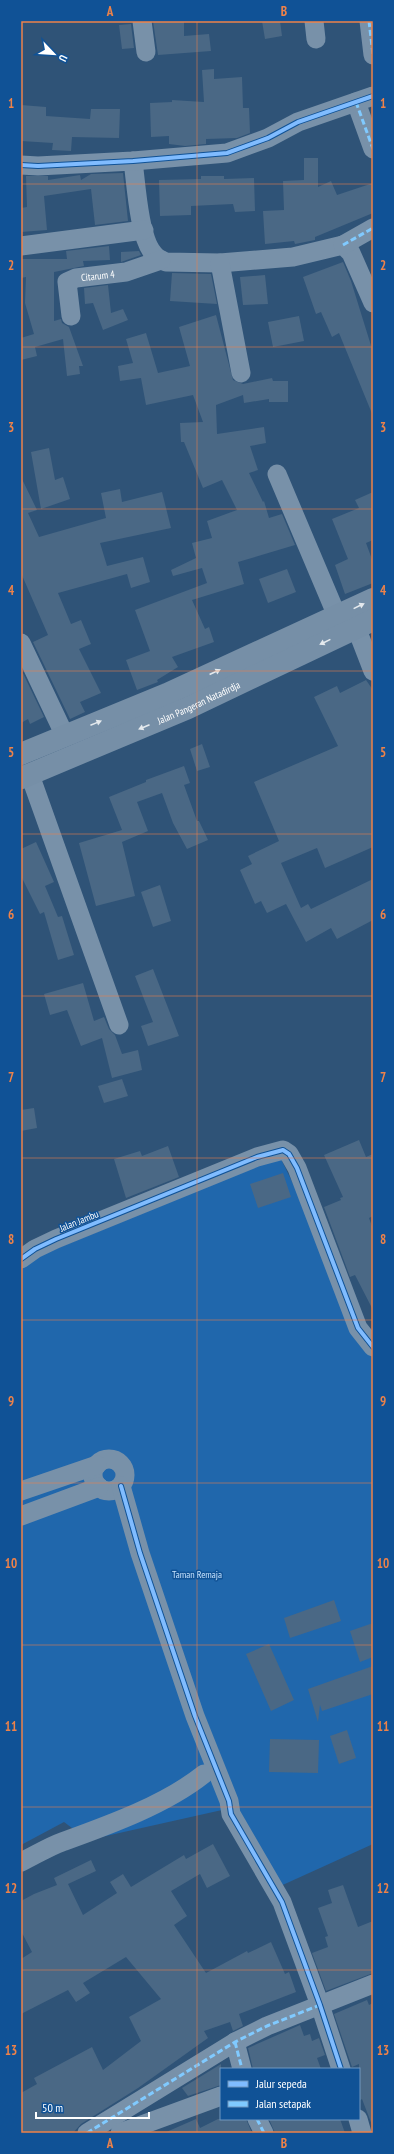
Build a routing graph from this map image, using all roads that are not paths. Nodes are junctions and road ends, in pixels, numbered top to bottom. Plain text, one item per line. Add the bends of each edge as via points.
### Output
1 (142, 21) edge
2 (369, 21) edge
3 (146, 52) dead end
4 (373, 55) edge
5 (364, 99) edge
6 (373, 149) edge
7 (133, 161) junction
8 (21, 165) edge
9 (373, 228) edge
10 (144, 230) junction
11 (21, 246) edge
12 (342, 246) junction
13 (161, 260) junction
14 (220, 263) junction
15 (373, 303) edge
16 (70, 316) dead end
17 (241, 373) dead end
18 (277, 474) dead end
19 (373, 599) edge
20 (337, 616) junction
21 (364, 624) edge
22 (21, 643) edge
23 (373, 671) edge
24 (65, 736) junction
25 (21, 754) edge
26 (74, 757) junction
27 (26, 777) edge
28 (119, 1026) dead end
29 (21, 1259) edge
30 (373, 1347) edge
31 (97, 1465) junction
32 (110, 1488) junction
33 (21, 1491) edge
34 (21, 1516) edge
35 (204, 1774) junction
36 (231, 1814) junction
37 (21, 1862) edge
38 (373, 1984) edge
39 (320, 2005) junction
40 (235, 2042) junction
41 (242, 2068) edge
42 (341, 2068) edge
43 (220, 2096) edge
44 (258, 2120) edge
45 (358, 2120) edge
46 (87, 2133) edge
47 (120, 2133) edge
48 (264, 2133) edge
49 (362, 2133) edge

1 - 3 street
2 - 4 street
5 - 6 street
5 - 7 street via 298,122 268,138 227,153
7 - 8 street
7 - 10 street
9 - 12 street
10 - 11 street
10 - 13 street via 152,253
12 - 14 street via 293,257
12 - 15 street via 351,253
13 - 14 street
13 - 16 street, Citarum 4 via 126,272 76,278 67,282
14 - 17 street
18 - 20 street
20 -> 19 main road, Jalan Pangeran Natadirdja
24 -> 20 main road, Jalan Pangeran Natadirdja via 167,694
21 - 23 street
21 -> 26 main road, Jalan Pangeran Natadirdja via 188,708
22 - 24 street
24 - 25 main road, Jalan Pangeran Natadirdja
24 - 26 main road
26 - 27 main road, Jalan Pangeran Natadirdja
27 - 28 street
29 - 30 street, Jalan Jambu via 56,1239 257,1157 283,1150 298,1168 358,1328
31 - 32 street via 94,1477
31 - 32 street via 109,1459 120,1464 125,1475
31 - 33 street
32 - 34 street
32 - 35 street via 130,1564
32 - 36 street via 148,1575 196,1716 229,1800
35 - 36 street via 220,1806
35 - 37 street via 165,1799
36 - 39 street via 282,1902
38 - 39 street
39 - 40 street
39 - 42 street
40 - 41 street
40 - 46 street
43 - 47 street
44 - 48 street
45 - 49 street

